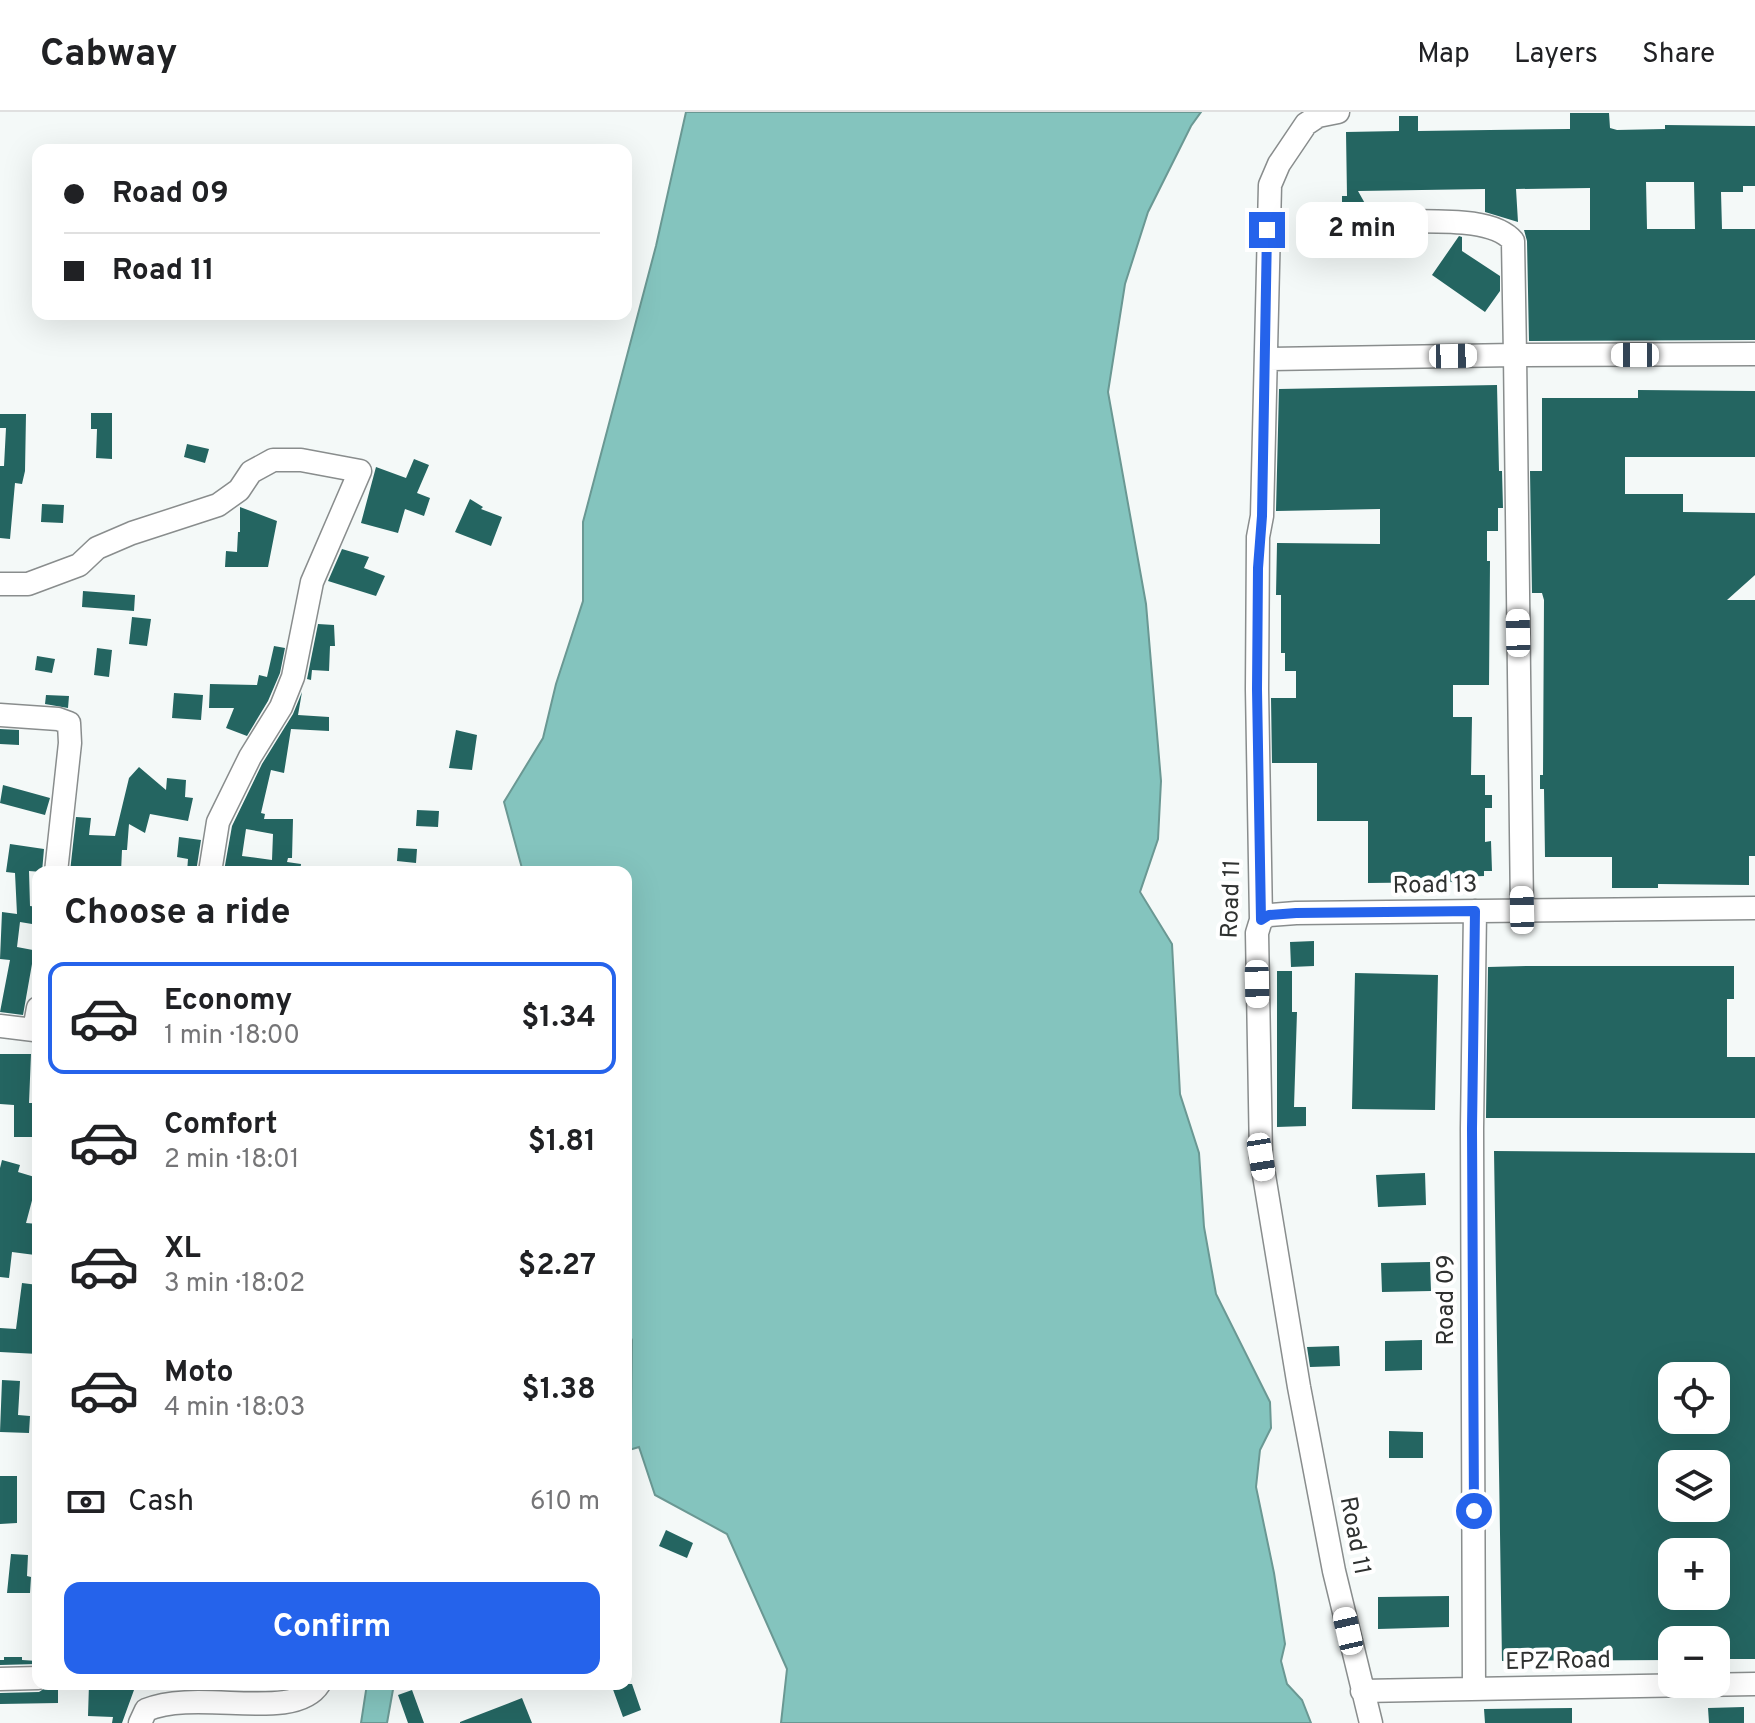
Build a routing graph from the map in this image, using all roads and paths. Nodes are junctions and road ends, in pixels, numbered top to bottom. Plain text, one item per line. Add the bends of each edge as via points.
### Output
1 (1338, 112) edge
2 (1404, 221) dead end
3 (1755, 354) edge
4 (1515, 355) junction
5 (1266, 359) junction
6 (0, 584) edge
7 (0, 715) edge
8 (57, 866) edge
9 (211, 866) edge
10 (1755, 908) edge
11 (1522, 910) junction
12 (1475, 911) junction
13 (1261, 920) junction
14 (0, 1026) edge
15 (32, 1030) edge
16 (32, 1678) edge
17 (0, 1679) edge
18 (1755, 1684) edge
19 (1474, 1689) junction
20 (316, 1690) edge
21 (1362, 1691) junction
22 (140, 1723) edge
23 (1371, 1723) edge

1 - 5 street, Road 11 via 1306,124 1270,185
2 - 4 street via 1474,223 1507,233 1513,241
3 - 4 street
4 - 5 street
4 - 11 street
5 - 13 street, Road 11 via 1258,568
6 - 9 street via 28,584 79,565 97,548 120,538 218,505 239,490 251,472 273,460 360,471 312,582 285,697 218,822
7 - 8 street via 69,723
10 - 11 street, Road 13
11 - 12 street, Road 13
12 - 13 street, Road 13 via 1296,913
12 - 19 street, Road 09
13 - 21 street, Road 11 via 1261,1157 1299,1387
14 - 15 street
16 - 17 street
18 - 19 street, EPZ Road
19 - 21 street, EPZ Road
20 - 22 street via 306,1710 285,1722 155,1706 146,1710
21 - 23 street, Road 11

